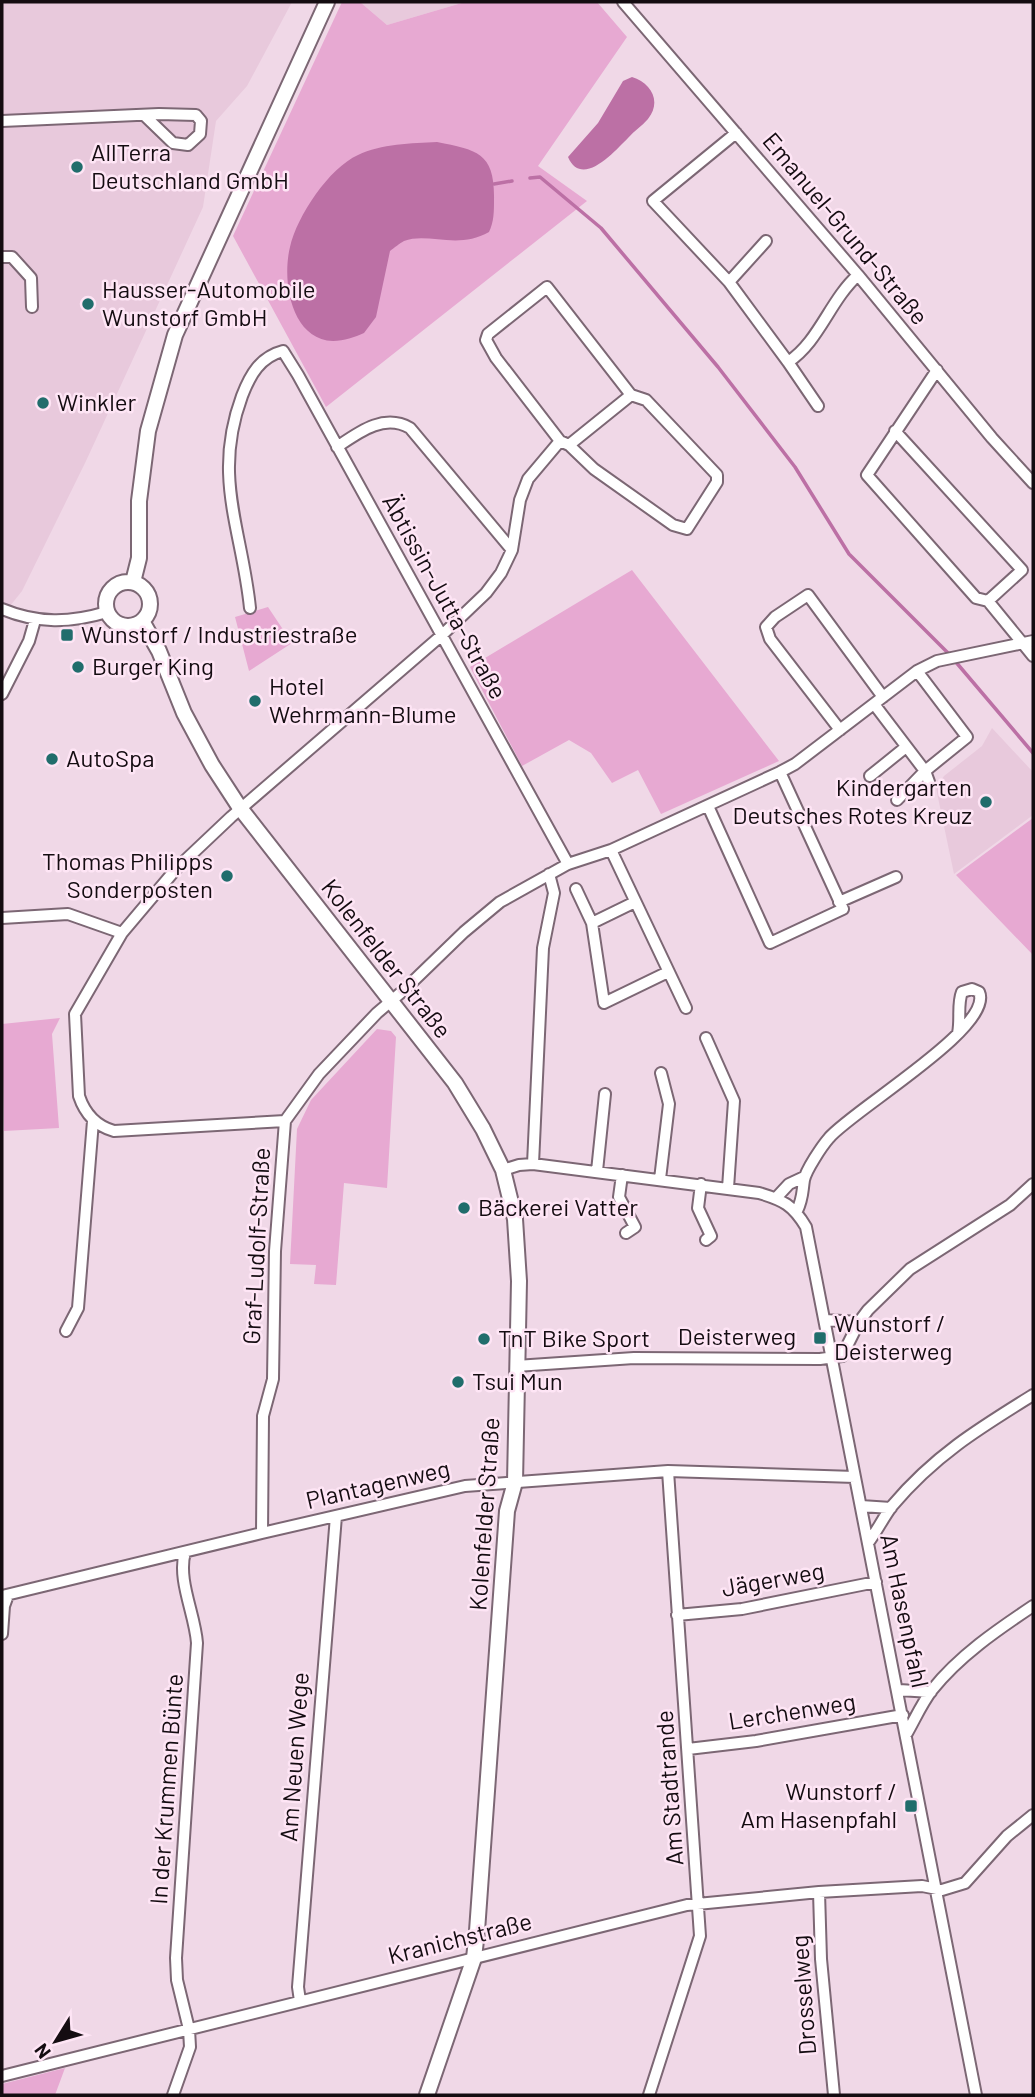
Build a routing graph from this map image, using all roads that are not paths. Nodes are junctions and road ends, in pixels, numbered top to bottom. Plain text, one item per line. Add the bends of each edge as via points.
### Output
1 (327, 2) edge
2 (624, 2) edge
3 (144, 115) junction
4 (2, 121) edge
5 (736, 133) junction
6 (766, 241) dead end
7 (2, 257) edge
8 (858, 275) junction
9 (729, 282) junction
10 (32, 307) dead end
11 (788, 362) junction
12 (937, 370) junction
13 (631, 395) junction
14 (818, 406) dead end
15 (895, 431) junction
16 (564, 443) junction
17 (337, 447) junction
18 (1033, 483) edge
19 (512, 550) junction
20 (133, 582) junction
21 (988, 601) junction
22 (250, 608) dead end
23 (2, 609) edge
24 (107, 612) junction
25 (35, 620) junction
26 (142, 621) junction
27 (442, 635) junction
28 (1029, 643) edge
29 (1033, 656) edge
30 (917, 671) junction
31 (2, 694) edge
32 (879, 700) junction
33 (840, 730) junction
34 (906, 747) junction
35 (925, 771) junction
36 (780, 772) junction
37 (870, 776) dead end
38 (929, 782) dead end
39 (897, 800) dead end
40 (708, 806) junction
41 (240, 808) junction
42 (611, 850) junction
43 (568, 864) junction
44 (549, 874) junction
45 (896, 877) dead end
46 (576, 889) dead end
47 (635, 902) junction
48 (839, 902) junction
49 (2, 918) edge
50 (592, 923) junction
51 (122, 933) junction
52 (668, 972) junction
53 (390, 1001) junction
54 (686, 1008) dead end
55 (958, 1033) dead end
56 (706, 1038) dead end
57 (661, 1073) dead end
58 (605, 1094) dead end
59 (93, 1121) junction
60 (285, 1121) junction
61 (533, 1164) junction
62 (503, 1170) junction
63 (597, 1171) junction
64 (622, 1175) junction
65 (804, 1177) junction
66 (660, 1179) junction
67 (701, 1184) junction
68 (1033, 1184) edge
69 (728, 1188) junction
70 (776, 1198) junction
71 (797, 1211) junction
72 (626, 1233) dead end
73 (706, 1240) dead end
74 (825, 1320) junction
75 (859, 1322) junction
76 (66, 1331) dead end
77 (832, 1358) junction
78 (516, 1366) junction
79 (1033, 1395) edge
80 (668, 1471) junction
81 (855, 1477) junction
82 (514, 1482) junction
83 (861, 1506) junction
84 (891, 1508) junction
85 (336, 1516) junction
86 (262, 1533) junction
87 (868, 1543) junction
88 (185, 1552) junction
89 (876, 1582) junction
90 (5, 1596) edge
91 (1033, 1606) edge
92 (677, 1615) junction
93 (2, 1634) edge
94 (899, 1690) junction
95 (931, 1692) junction
96 (903, 1715) junction
97 (907, 1733) junction
98 (688, 1749) junction
99 (1033, 1815) edge
100 (936, 1889) junction
101 (819, 1892) junction
102 (699, 1903) junction
103 (474, 1958) junction
104 (300, 2001) junction
105 (189, 2029) junction
106 (2, 2076) edge
107 (173, 2095) edge
108 (427, 2095) edge
109 (649, 2095) edge
110 (834, 2095) edge
111 (976, 2095) edge

1 - 20 main road via 175,335 148,431 139,501 139,558
2 - 5 street, Emanuel-Grund-Straße
3 - 3 street via 196,115 201,121 200,134 188,145 173,144
3 - 4 street
5 - 8 street, Emanuel-Grund-Straße
5 - 9 street via 653,201
6 - 9 street
7 - 10 street via 12,257 31,278
8 - 11 street via 844,287 800,355
8 - 12 street, Emanuel-Grund-Straße
9 - 11 street
11 - 14 street
12 - 15 street
12 - 18 street, Emanuel-Grund-Straße
13 - 16 street
13 - 16 street via 646,400 717,475 687,528 673,525
13 - 16 street via 547,287 486,340
15 - 21 street via 867,475 976,598
15 - 21 street via 1022,570
16 - 19 street via 528,479
17 - 19 street via 379,422 401,422
17 - 22 street, Äbtissin-Jutta-Straße via 283,351 269,354 246,385 230,436 229,494 244,556
17 - 27 street, Äbtissin-Jutta-Straße
19 - 27 street via 486,593
20 - 24 main road via 120,583 109,592
20 - 26 main road via 148,596 149,610
21 - 28 street
23 - 25 street
24 - 25 street via 57,622
24 - 26 main road via 122,625
25 - 31 street
26 - 41 main road, Kolenfelder Straße via 184,713
27 - 41 street
27 - 43 street, Äbtissin-Jutta-Straße
28 - 29 street
28 - 30 street, Graf-Ludolf-Straße via 959,656
30 - 32 street, Graf-Ludolf-Straße
30 - 35 street via 967,737
32 - 33 street, Graf-Ludolf-Straße
32 - 33 street via 808,595 775,617 766,627 770,639
32 - 34 street
33 - 36 street, Graf-Ludolf-Straße
34 - 35 street
34 - 37 street
35 - 38 street
35 - 39 street
36 - 40 street, Graf-Ludolf-Straße
36 - 48 street
40 - 42 street, Graf-Ludolf-Straße
40 - 48 street via 770,943 843,909
41 - 51 street via 176,869
41 - 53 main road, Kolenfelder Straße
42 - 43 street, Graf-Ludolf-Straße
42 - 47 street
43 - 44 street, Graf-Ludolf-Straße
44 - 53 street, Graf-Ludolf-Straße via 493,908
44 - 61 street via 554,893 543,948
45 - 48 street
46 - 50 street
47 - 50 street
47 - 52 street
49 - 51 street via 68,914
50 - 52 street via 604,1003
51 - 59 street via 75,1014 79,1096
52 - 54 street
53 - 60 street, Graf-Ludolf-Straße via 319,1074
53 - 62 main road, Kolenfelder Straße via 455,1083
55 - 65 street via 924,1065 839,1128
56 - 69 street via 734,1101
57 - 66 street via 669,1104
58 - 63 street
59 - 60 street via 114,1131
59 - 76 street via 78,1308
60 - 86 street, Graf-Ludolf-Straße via 275,1251 273,1379 263,1416
61 - 62 street
61 - 63 street
62 - 78 main road, Kolenfelder Straße via 517,1240
63 - 64 street
64 - 66 street
64 - 72 street via 620,1197 635,1227
65 - 70 street
65 - 71 street via 804,1195
66 - 67 street
67 - 69 street
67 - 73 street via 698,1208 711,1236
68 - 75 street via 1010,1205 910,1269
69 - 70 street
70 - 71 street
71 - 74 street, Am Hasenpfahl via 810,1239
74 - 75 street
74 - 77 street, Am Hasenpfahl
75 - 77 street via 842,1356
77 - 78 street, Deisterweg via 634,1358
77 - 81 street, Am Hasenpfahl
78 - 82 main road, Kolenfelder Straße
79 - 84 street via 954,1445
80 - 81 street, Plantagenweg
80 - 82 street, Plantagenweg
80 - 92 street, Am Stadtrande
81 - 83 street, Am Hasenpfahl
82 - 85 street, Plantagenweg via 465,1486
82 - 103 main road, Kolenfelder Straße via 507,1511
83 - 84 street
83 - 87 street, Am Hasenpfahl
84 - 87 street
85 - 86 street, Plantagenweg
85 - 104 street, Am Neuen Wege
86 - 88 street, Plantagenweg
87 - 89 street, Am Hasenpfahl
88 - 90 street, Plantagenweg
88 - 105 street, In der Krummen Bünte via 181,1564 197,1643 176,1958
89 - 92 street, Jägerweg via 742,1609
89 - 94 street, Am Hasenpfahl
90 - 93 street
91 - 95 street via 968,1654
92 - 98 street, Am Stadtrande
94 - 95 street
94 - 96 street, Am Hasenpfahl
95 - 97 street
96 - 97 street, Am Hasenpfahl
96 - 98 street, Lerchenweg
97 - 100 street, Am Hasenpfahl
98 - 102 street, Am Stadtrande
99 - 100 street, Kranichstraße via 1007,1836 965,1883
100 - 101 street, Kranichstraße
100 - 111 street, Am Hasenpfahl
101 - 102 street, Kranichstraße
101 - 110 street, Drosselweg
102 - 103 street, Kranichstraße
102 - 109 street, Am Stadtrande via 700,1936
103 - 104 street, Kranichstraße
103 - 108 main road, Kolenfelder Straße
104 - 105 street, Kranichstraße
105 - 106 street, Kranichstraße
105 - 107 street via 190,2047

